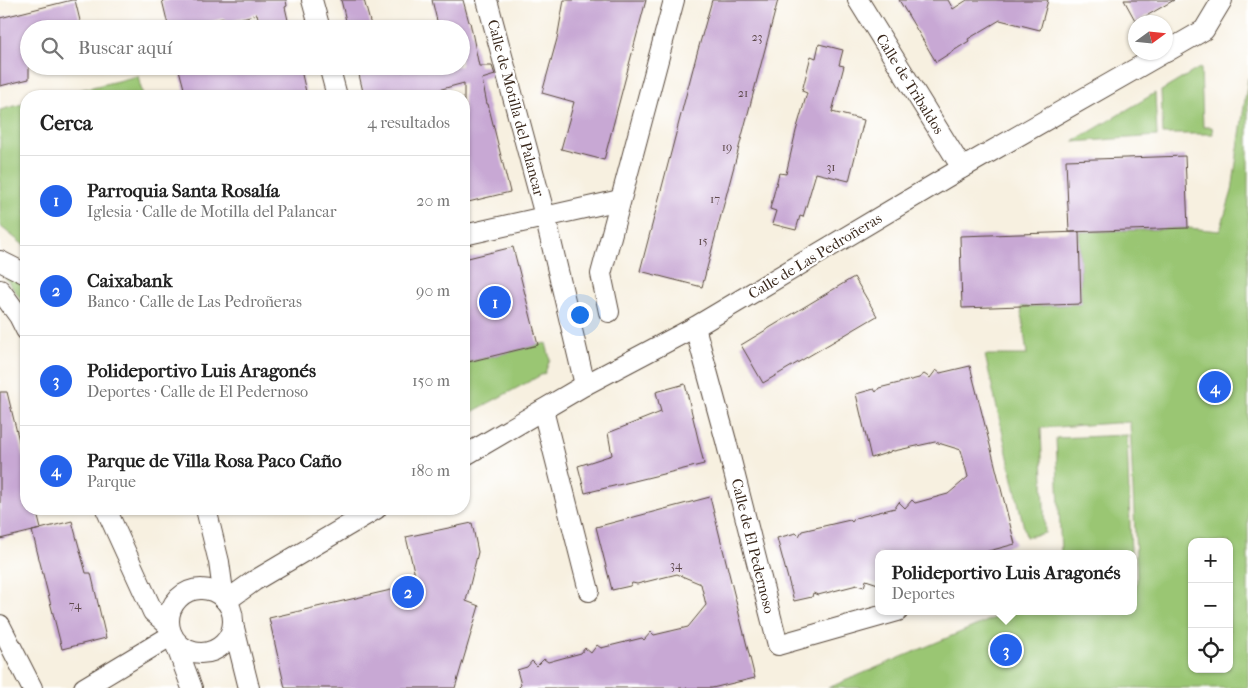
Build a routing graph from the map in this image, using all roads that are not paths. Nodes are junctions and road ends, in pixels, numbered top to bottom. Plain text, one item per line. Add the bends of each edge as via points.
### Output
1 (312, 0) edge
2 (487, 0) edge
3 (674, 0) edge
4 (858, 0) edge
5 (1222, 0) edge
6 (318, 20) edge
7 (1173, 47) edge
8 (1151, 60) edge
9 (331, 75) edge
10 (335, 90) edge
11 (962, 168) junction
12 (620, 200) junction
13 (545, 216) junction
14 (470, 234) edge
15 (0, 261) edge
16 (20, 271) edge
17 (0, 290) edge
18 (609, 312) dead end
19 (20, 318) edge
20 (695, 328) junction
21 (585, 385) junction
22 (543, 410) junction
23 (470, 453) edge
24 (109, 515) edge
25 (207, 515) edge
26 (366, 515) edge
27 (589, 591) dead end
28 (225, 600) junction
29 (884, 615) edge
30 (0, 624) edge
31 (233, 624) junction
32 (171, 633) junction
33 (32, 688) edge
34 (84, 688) edge
35 (192, 688) edge
36 (249, 688) edge

1 - 6 street
2 - 13 street, Calle de Motilla del Palancar
3 - 12 street
4 - 11 street, Calle de Tribaldos
5 - 7 street, Calle de Las Pedroñeras via 1204,30
8 - 11 street, Calle de Las Pedroñeras
9 - 10 street
11 - 20 street, Calle de Las Pedroñeras
12 - 13 street, Calle de Motilla del Palancar
12 - 18 street via 600,274
13 - 14 street, Calle de Motilla del Palancar
13 - 21 street, Calle de Motilla del Palancar
15 - 16 street
17 - 19 street
20 - 21 street, Calle de Las Pedroñeras
20 - 29 street, Calle de El Pedernoso via 778,645
21 - 22 street, Calle de Las Pedroñeras
22 - 23 street, Calle de Las Pedroñeras
22 - 27 street
24 - 32 street via 153,612
25 - 28 street
26 - 28 street
28 - 31 street via 232,612
28 - 32 street via 209,590 191,590 182,594 171,608
30 - 33 street
31 - 32 street via 226,642 208,653 189,651 180,646
31 - 36 street
32 - 34 street
32 - 35 street

